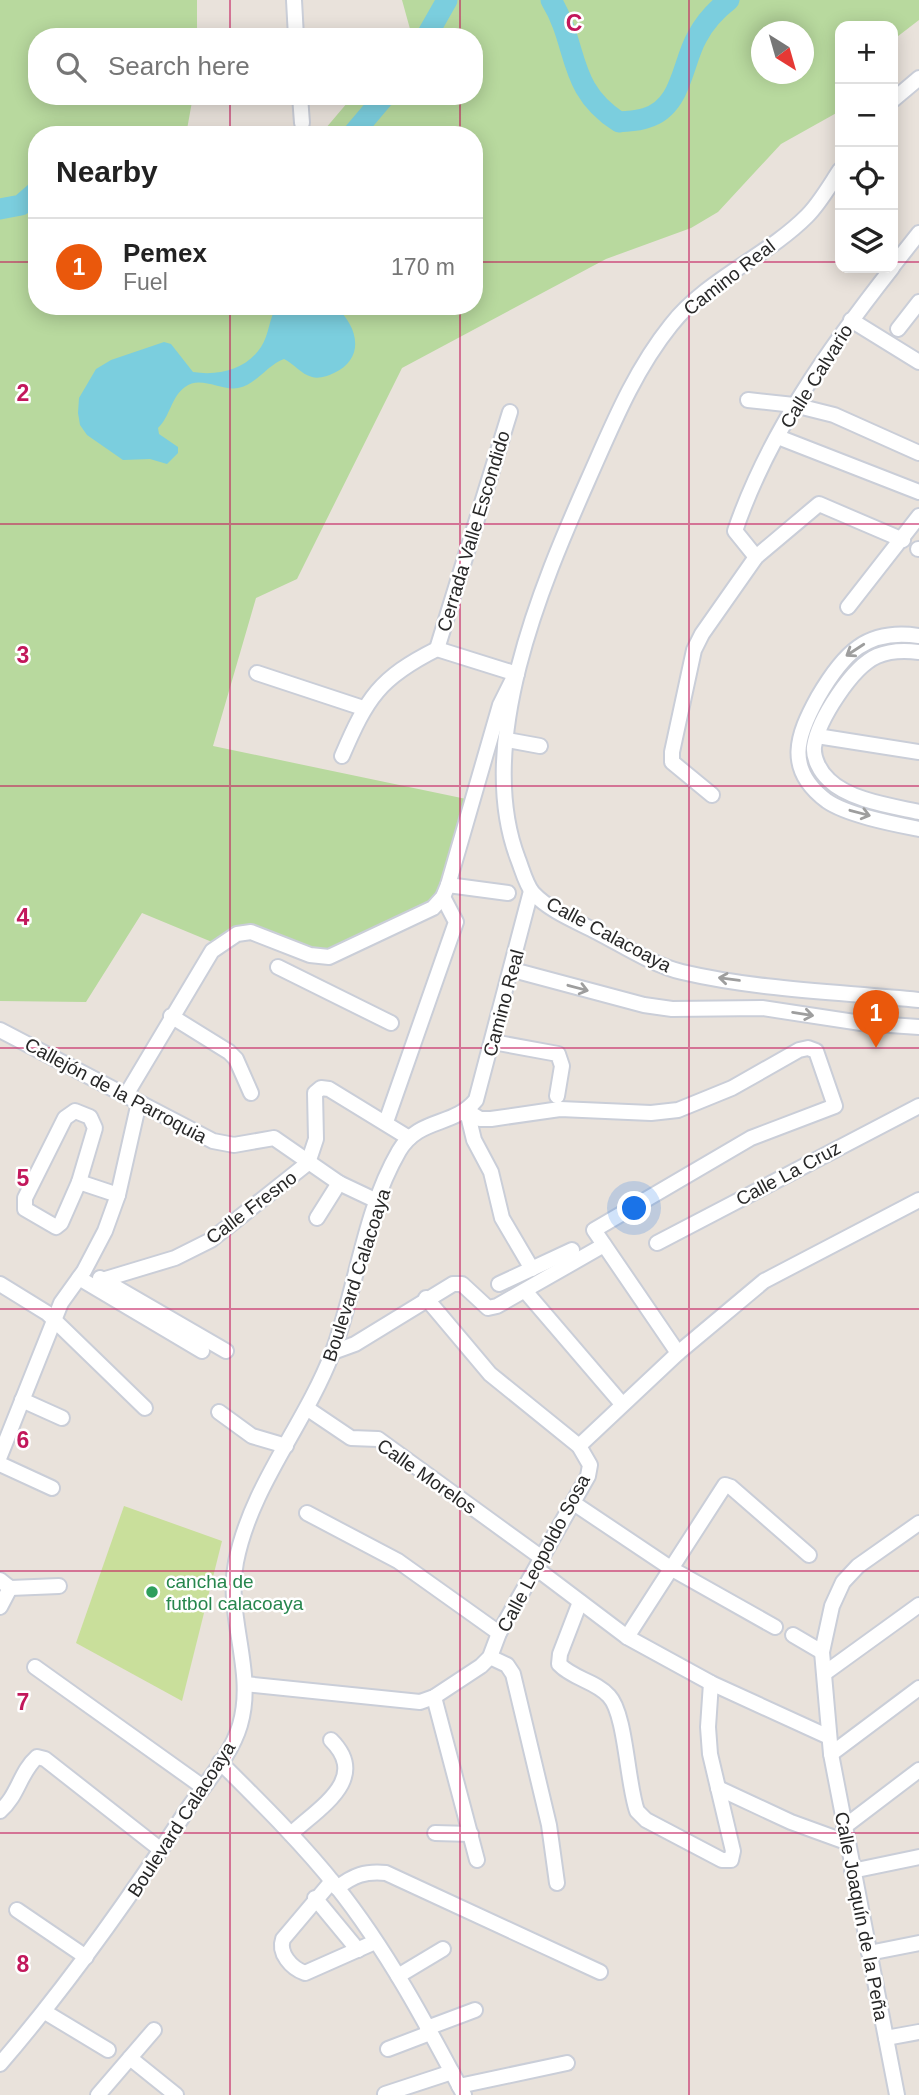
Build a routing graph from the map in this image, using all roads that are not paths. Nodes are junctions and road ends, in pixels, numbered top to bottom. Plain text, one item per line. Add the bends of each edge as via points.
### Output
1 (293, 0) edge
2 (295, 28) edge
3 (919, 78) edge
4 (898, 96) edge
5 (301, 105) edge
6 (302, 122) dead end
7 (835, 177) edge
8 (919, 233) edge
9 (898, 259) edge
10 (887, 273) edge
11 (919, 302) edge
12 (850, 320) junction
13 (898, 329) dead end
14 (919, 362) edge
15 (748, 400) dead end
16 (794, 405) junction
17 (510, 412) dead end
18 (778, 437) junction
19 (919, 453) edge
20 (593, 470) joint
21 (919, 492) edge
22 (919, 516) edge
23 (903, 540) junction
24 (756, 556) junction
25 (848, 607) dead end
26 (919, 636) edge
27 (437, 649) junction
28 (919, 652) edge
29 (257, 673) dead end
30 (517, 674) junction
31 (363, 708) junction
32 (817, 736) junction
33 (507, 740) junction
34 (540, 746) dead end
35 (919, 752) edge
36 (342, 756) dead end
37 (712, 795) dead end
38 (919, 812) edge
39 (919, 829) edge
40 (446, 891) junction
41 (531, 891) junction
42 (508, 893) dead end
43 (310, 955) junction
44 (278, 967) dead end
45 (513, 970) junction
46 (295, 976) junction
47 (768, 985) junction
48 (919, 1000) edge
49 (762, 1008) junction
50 (172, 1016) junction
51 (390, 1023) dead end
52 (919, 1027) edge
53 (0, 1030) edge
54 (493, 1042) junction
55 (251, 1093) dead end
56 (557, 1096) dead end
57 (133, 1099) junction
58 (919, 1106) edge
59 (467, 1111) junction
60 (386, 1122) junction
61 (409, 1138) junction
62 (308, 1163) junction
63 (79, 1182) junction
64 (339, 1183) junction
65 (118, 1195) junction
66 (919, 1200) edge
67 (377, 1201) junction
68 (317, 1218) dead end
69 (657, 1242) dead end
70 (604, 1245) junction
71 (572, 1250) dead end
72 (532, 1269) junction
73 (82, 1274) junction
74 (102, 1280) junction
75 (0, 1284) edge
76 (499, 1284) dead end
77 (526, 1293) junction
78 (426, 1298) junction
79 (54, 1322) junction
80 (202, 1351) dead end
81 (226, 1351) dead end
82 (333, 1352) junction
83 (678, 1353) junction
84 (22, 1400) junction
85 (622, 1404) junction
86 (145, 1408) dead end
87 (308, 1409) junction
88 (219, 1412) dead end
89 (62, 1418) dead end
90 (286, 1446) junction
91 (579, 1446) junction
92 (0, 1456) edge
93 (0, 1464) edge
94 (52, 1488) dead end
95 (575, 1504) junction
96 (307, 1513) dead end
97 (919, 1523) edge
98 (809, 1555) dead end
99 (539, 1564) junction
100 (672, 1569) junction
101 (5, 1584) edge
102 (59, 1586) dead end
103 (580, 1602) junction
104 (919, 1605) edge
105 (0, 1607) edge
106 (775, 1627) dead end
107 (499, 1633) junction
108 (793, 1635) dead end
109 (627, 1637) junction
110 (822, 1652) junction
111 (490, 1657) junction
112 (35, 1667) dead end
113 (825, 1673) junction
114 (711, 1683) junction
115 (245, 1684) junction
116 (919, 1688) edge
117 (434, 1697) junction
118 (829, 1737) junction
119 (331, 1740) dead end
120 (831, 1754) junction
121 (220, 1762) junction
122 (919, 1770) edge
123 (203, 1787) junction
124 (718, 1788) junction
125 (0, 1811) edge
126 (435, 1833) dead end
127 (291, 1834) junction
128 (471, 1834) junction
129 (845, 1834) junction
130 (161, 1850) junction
131 (919, 1857) edge
132 (477, 1860) dead end
133 (852, 1871) junction
134 (557, 1883) dead end
135 (335, 1884) junction
136 (315, 1898) junction
137 (17, 1910) dead end
138 (375, 1942) junction
139 (919, 1943) edge
140 (443, 1948) dead end
141 (358, 1950) junction
142 (869, 1953) junction
143 (86, 1957) junction
144 (600, 1972) dead end
145 (398, 1976) junction
146 (475, 2010) dead end
147 (45, 2012) junction
148 (154, 2030) dead end
149 (428, 2031) junction
150 (919, 2032) edge
151 (886, 2038) junction
152 (388, 2049) dead end
153 (108, 2050) dead end
154 (130, 2058) junction
155 (567, 2063) dead end
156 (0, 2064) edge
157 (452, 2072) junction
158 (461, 2091) edge
159 (98, 2095) edge
160 (176, 2095) edge
161 (385, 2095) edge
162 (898, 2095) edge

1 - 2 street
3 - 4 street
5 - 6 street
7 - 20 street, Camino Real via 809,214 698,297 670,326 624,400
8 - 9 street, Calle Calvario
10 - 12 street, Calle Calvario
11 - 13 street
12 - 14 street
12 - 16 street, Calle Calvario
15 - 16 street
16 - 18 street, Calle Calvario
16 - 19 street via 834,415
17 - 27 street, Cerrada Valle Escondido
18 - 21 street
18 - 24 street, Calle Calvario via 735,531
20 - 30 street, Calle Calacoaya via 545,578
22 - 23 street
23 - 24 street via 819,504
23 - 25 street
24 - 37 street via 697,642 672,762
26 -> 39 street via 878,637 845,656 802,725 797,743 804,773 828,801
27 - 30 street
27 - 31 street via 384,682
28 - 32 street via 887,653 862,666 852,675
29 - 31 street
30 - 33 street, Calle Calacoaya
30 - 40 street via 500,705
31 - 36 street
32 - 35 street
32 - 38 street via 818,765 839,788
33 - 34 street
33 - 41 street, Calle Calacoaya via 505,808 512,843
40 - 42 street
40 - 43 street via 433,908 341,953
40 - 60 street via 456,922
41 - 45 street, Camino Real
47 -> 41 street, Calle Calacoaya via 682,972 660,964 566,916
43 - 46 street
43 - 50 street via 263,934 237,934 212,951
44 - 46 street
45 -> 49 street via 653,1007
45 - 54 street, Camino Real
46 - 51 street
47 - 48 street, Calle Calacoaya
47 - 49 street via 757,995
49 -> 52 street
50 - 55 street via 229,1052
50 - 57 street
53 - 57 street, Callejón de la Parroquia
54 - 56 street via 558,1054 562,1066
54 - 59 street, Camino Real via 482,1086
57 - 62 street, Callejón de la Parroquia via 223,1144 274,1138
57 - 65 street
58 - 69 street, Calle La Cruz
59 - 61 street, Boulevard Calacoaya via 433,1122
59 - 70 street, Boulevard Calacoaya via 491,1119 560,1109 678,1110 724,1093 799,1050 816,1051 835,1106 751,1139 612,1218 594,1230
59 - 72 street via 474,1140 491,1172 502,1218
60 - 61 street, Calle Fresno
60 - 62 street, Calle Fresno via 321,1088 315,1093 316,1139
61 - 67 street, Boulevard Calacoaya
62 - 64 street, Callejón de la Parroquia
62 - 74 street, Calle Fresno via 211,1240 175,1258
63 - 63 street via 95,1128 90,1117 75,1111 59,1129 24,1198 25,1209 56,1227
63 - 65 street
64 - 67 street, Callejón de la Parroquia
64 - 68 street
65 - 73 street via 106,1231
66 - 83 street, Calle Leopoldo Sosa via 772,1276
67 - 82 street, Boulevard Calacoaya
70 - 77 street
70 - 83 street
71 - 72 street
72 - 76 street
73 - 74 street
73 - 79 street via 61,1303
73 - 80 street
74 - 81 street
75 - 79 street
77 - 78 street via 488,1308 462,1284
77 - 85 street
78 - 82 street via 355,1345
78 - 91 street via 490,1374
79 - 84 street
79 - 86 street
82 - 87 street, Boulevard Calacoaya
83 - 85 street, Calle Leopoldo Sosa
84 - 89 street
84 - 92 street
85 - 91 street, Calle Leopoldo Sosa
87 - 90 street, Boulevard Calacoaya
87 - 99 street, Calle Morelos via 351,1438 378,1439
88 - 90 street via 252,1436
90 - 115 street, Boulevard Calacoaya via 250,1510 235,1569
91 - 95 street, Calle Leopoldo Sosa via 590,1465
93 - 94 street
95 - 99 street, Calle Leopoldo Sosa
95 - 100 street
96 - 107 street via 398,1561
97 - 110 street via 843,1582 832,1606
98 - 100 street via 725,1485
99 - 103 street, Calle Morelos
99 - 107 street, Calle Leopoldo Sosa
100 - 106 street
100 - 109 street
101 - 102 street
101 - 105 street
103 - 109 street, Calle Morelos
103 - 124 street via 559,1664 598,1686 617,1707 637,1811 722,1860 731,1860 733,1851
104 - 113 street
107 - 111 street, Calle Leopoldo Sosa
108 - 110 street
109 - 114 street, Calle Morelos
110 - 113 street, Calle Joaquín de la Peña
111 - 117 street
111 - 134 street via 507,1665 513,1674 549,1825
112 - 123 street
113 - 118 street, Calle Joaquín de la Peña
114 - 118 street, Calle Morelos
114 - 124 street via 708,1727
115 - 117 street via 407,1703
115 - 121 street, Boulevard Calacoaya via 240,1725
116 - 120 street
117 - 128 street
118 - 120 street, Calle Joaquín de la Peña
119 - 127 street via 348,1765 345,1780
120 - 129 street, Calle Joaquín de la Peña
121 - 123 street, Boulevard Calacoaya
121 - 127 street
122 - 129 street
123 - 130 street, Boulevard Calacoaya
124 - 129 street via 791,1822
125 - 130 street via 37,1757
126 - 128 street
127 - 135 street
128 - 132 street
129 - 133 street, Calle Joaquín de la Peña
130 - 143 street, Boulevard Calacoaya
131 - 133 street
133 - 142 street, Calle Joaquín de la Peña
135 - 136 street
135 - 138 street
135 - 144 street via 370,1871 386,1873
136 - 141 street
136 - 141 street via 283,1939 284,1955 304,1973
137 - 143 street
138 - 141 street
138 - 145 street
139 - 142 street
140 - 145 street
142 - 151 street, Calle Joaquín de la Peña
143 - 147 street, Boulevard Calacoaya
145 - 149 street
146 - 149 street
147 - 153 street
147 - 156 street, Boulevard Calacoaya
148 - 154 street
149 - 152 street
149 - 157 street
150 - 151 street
151 - 162 street, Calle Joaquín de la Peña
154 - 159 street
154 - 160 street
155 - 158 street
157 - 158 street
157 - 161 street

